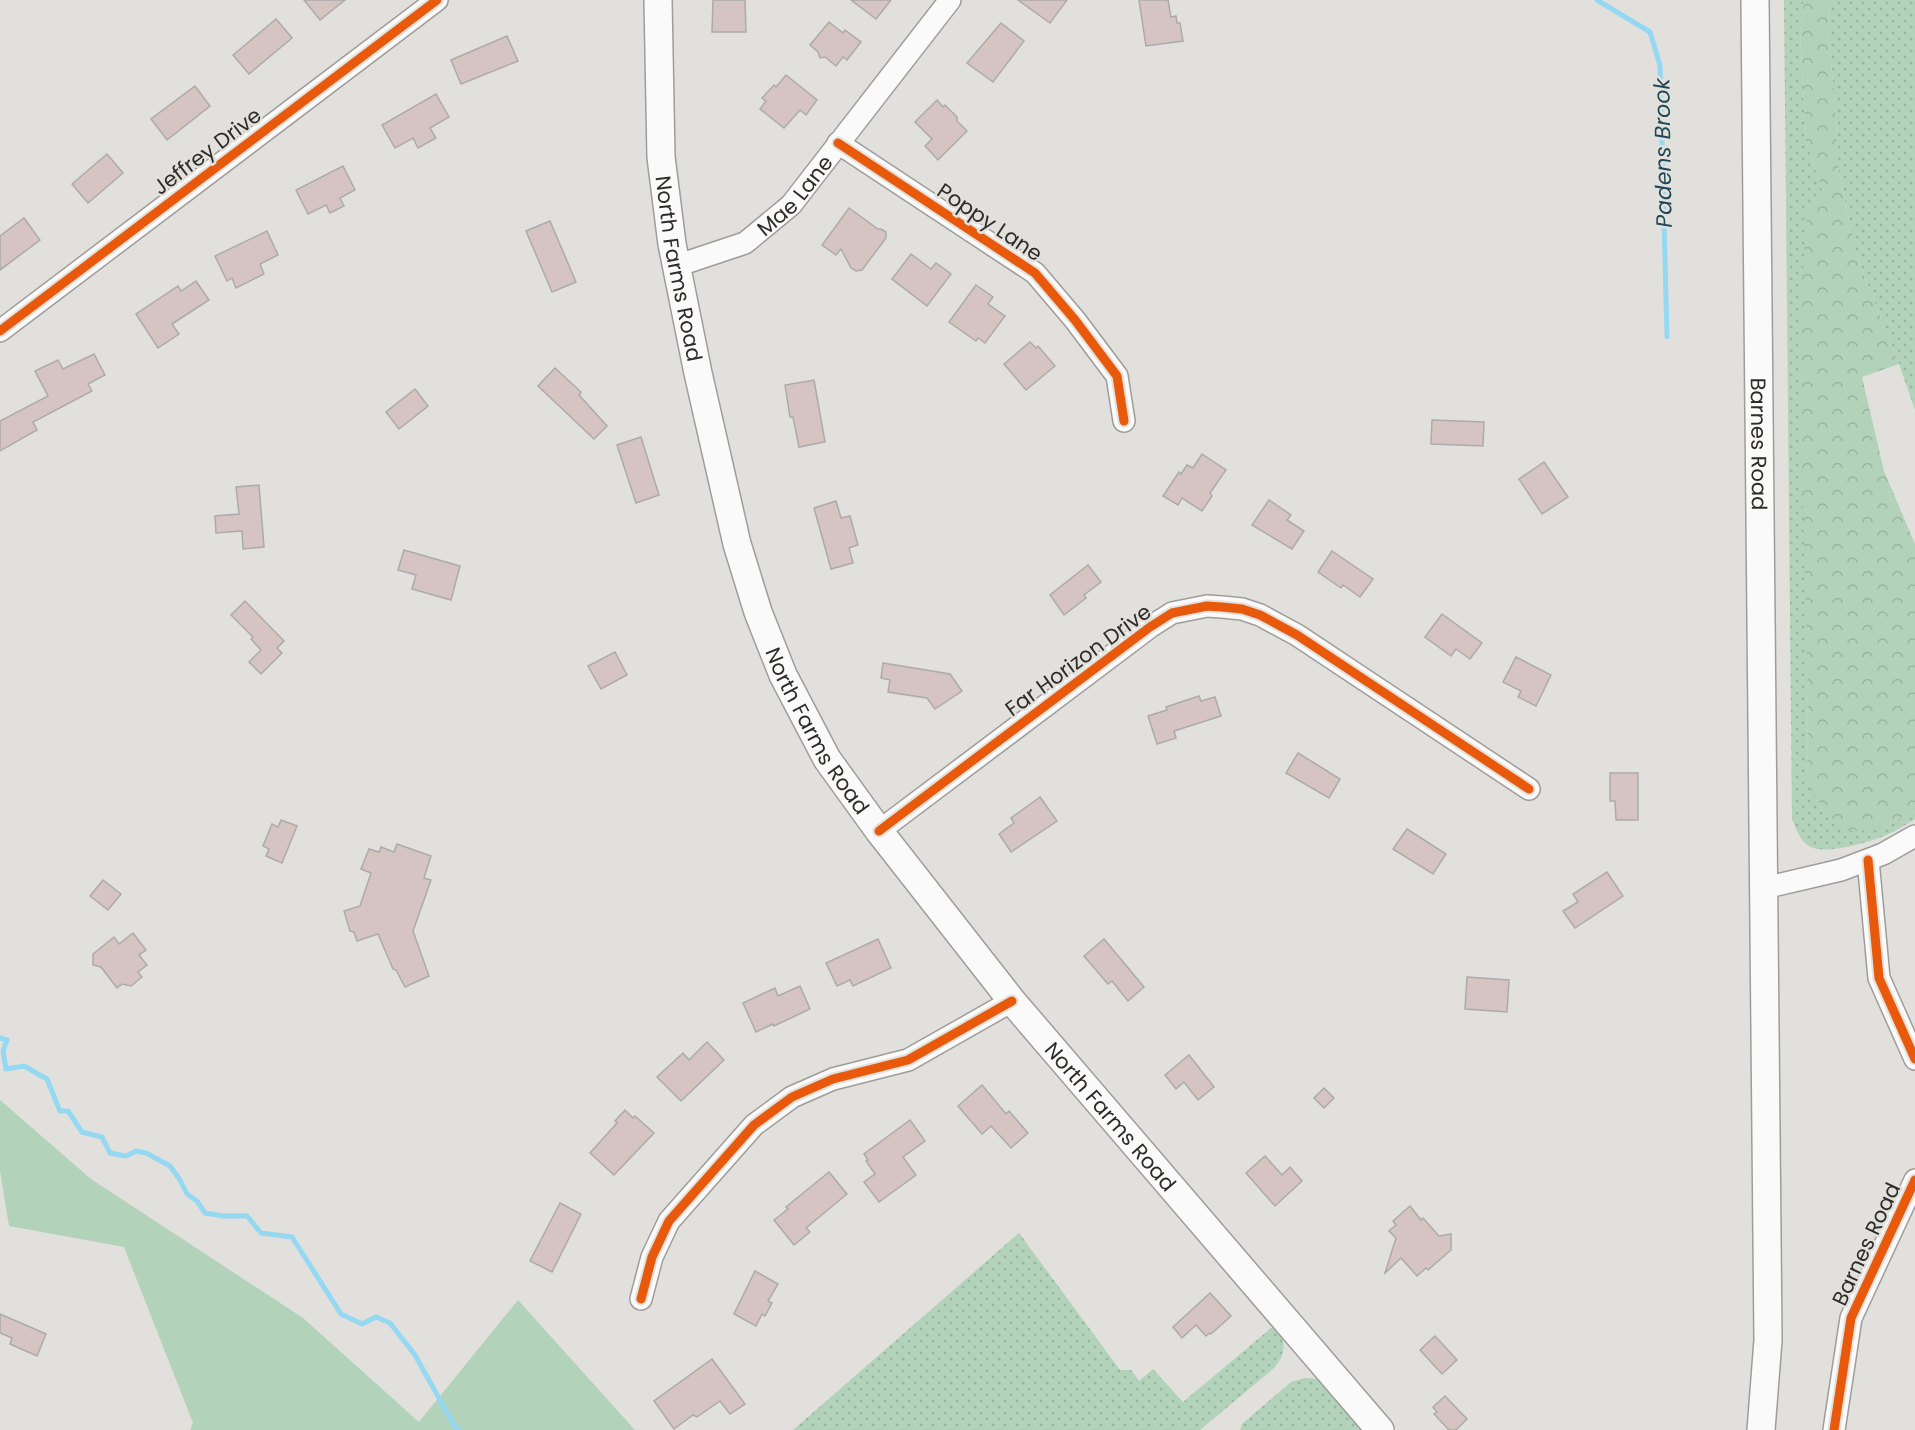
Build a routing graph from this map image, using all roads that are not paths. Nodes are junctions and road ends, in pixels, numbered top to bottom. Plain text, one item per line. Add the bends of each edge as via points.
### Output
1 (437, 0) edge
2 (658, 0) edge
3 (950, 0) edge
4 (1755, 0) edge
5 (838, 143) junction
6 (676, 266) junction
7 (0, 331) edge
8 (1124, 421) dead end
9 (1529, 789) dead end
10 (879, 831) junction
11 (1915, 836) edge
12 (1868, 860) junction
13 (1764, 888) junction
14 (1012, 1001) junction
15 (1915, 1059) edge
16 (1915, 1180) edge
17 (641, 1299) dead end
18 (1380, 1430) edge
19 (1761, 1430) edge
20 (1834, 1430) edge

1 - 7 street, Jeffrey Drive
2 - 6 main road, North Farms Road via 661,157
3 - 5 street, Mae Lane
4 - 13 main road, Barnes Road
5 - 6 street, Mae Lane via 791,205 745,243
5 - 8 street, Poppy Lane via 1035,273 1117,376
6 - 10 main road, North Farms Road via 737,544 758,612 783,675 827,759
9 - 10 street, Far Horizon Drive via 1297,635 1242,609 1207,606 1172,613 1150,627
10 - 14 main road, North Farms Road
11 - 12 street
12 - 13 street
12 - 15 street via 1879,978
13 - 19 main road, Barnes Road via 1768,1340
14 - 17 street via 908,1060 832,1078 792,1097 754,1125 669,1221 652,1257
14 - 18 main road, North Farms Road
16 - 20 street, Barnes Road via 1851,1318

